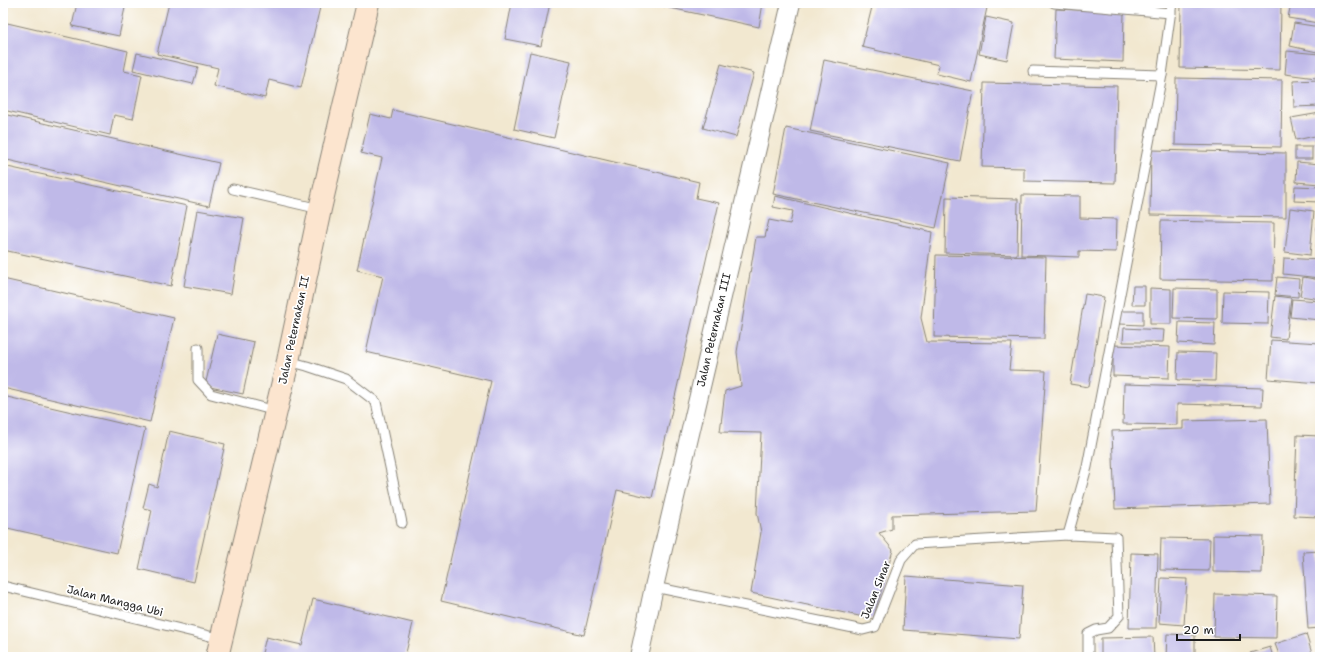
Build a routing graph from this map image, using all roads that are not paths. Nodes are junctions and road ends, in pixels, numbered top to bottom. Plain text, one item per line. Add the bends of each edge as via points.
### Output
1 (368, 3) edge
2 (791, 3) edge
3 (1054, 3) edge
4 (1172, 3) edge
5 (1171, 13) junction
6 (1033, 71) dead end
7 (1162, 75) junction
8 (233, 189) dead end
9 (320, 209) junction
10 (198, 348) dead end
11 (288, 361) junction
12 (276, 411) junction
13 (402, 523) dead end
14 (1068, 535) junction
15 (3, 586) edge
16 (654, 587) junction
17 (219, 648) edge
18 (639, 657) edge
19 (1088, 657) edge

1 - 9 street, Jalan Peternakan II
2 - 16 street, Jalan Peternakan III
3 - 5 lane
4 - 5 lane
5 - 7 lane
6 - 7 lane
7 - 14 lane via 1087,467
8 - 9 lane
9 - 11 street, Jalan Peternakan II
10 - 12 lane via 198,380 211,394
11 - 12 street, Jalan Peternakan II
11 - 13 lane via 346,379 376,402
12 - 17 street, Jalan Peternakan II
14 - 16 lane, Jalan Sinar via 915,544 900,560 875,627 863,630
14 - 19 lane, Jalan Sinar via 1116,537 1119,616 1108,628 1088,634
15 - 17 lane, Jalan Mangga Ubi
16 - 18 street, Jalan Peternakan III

